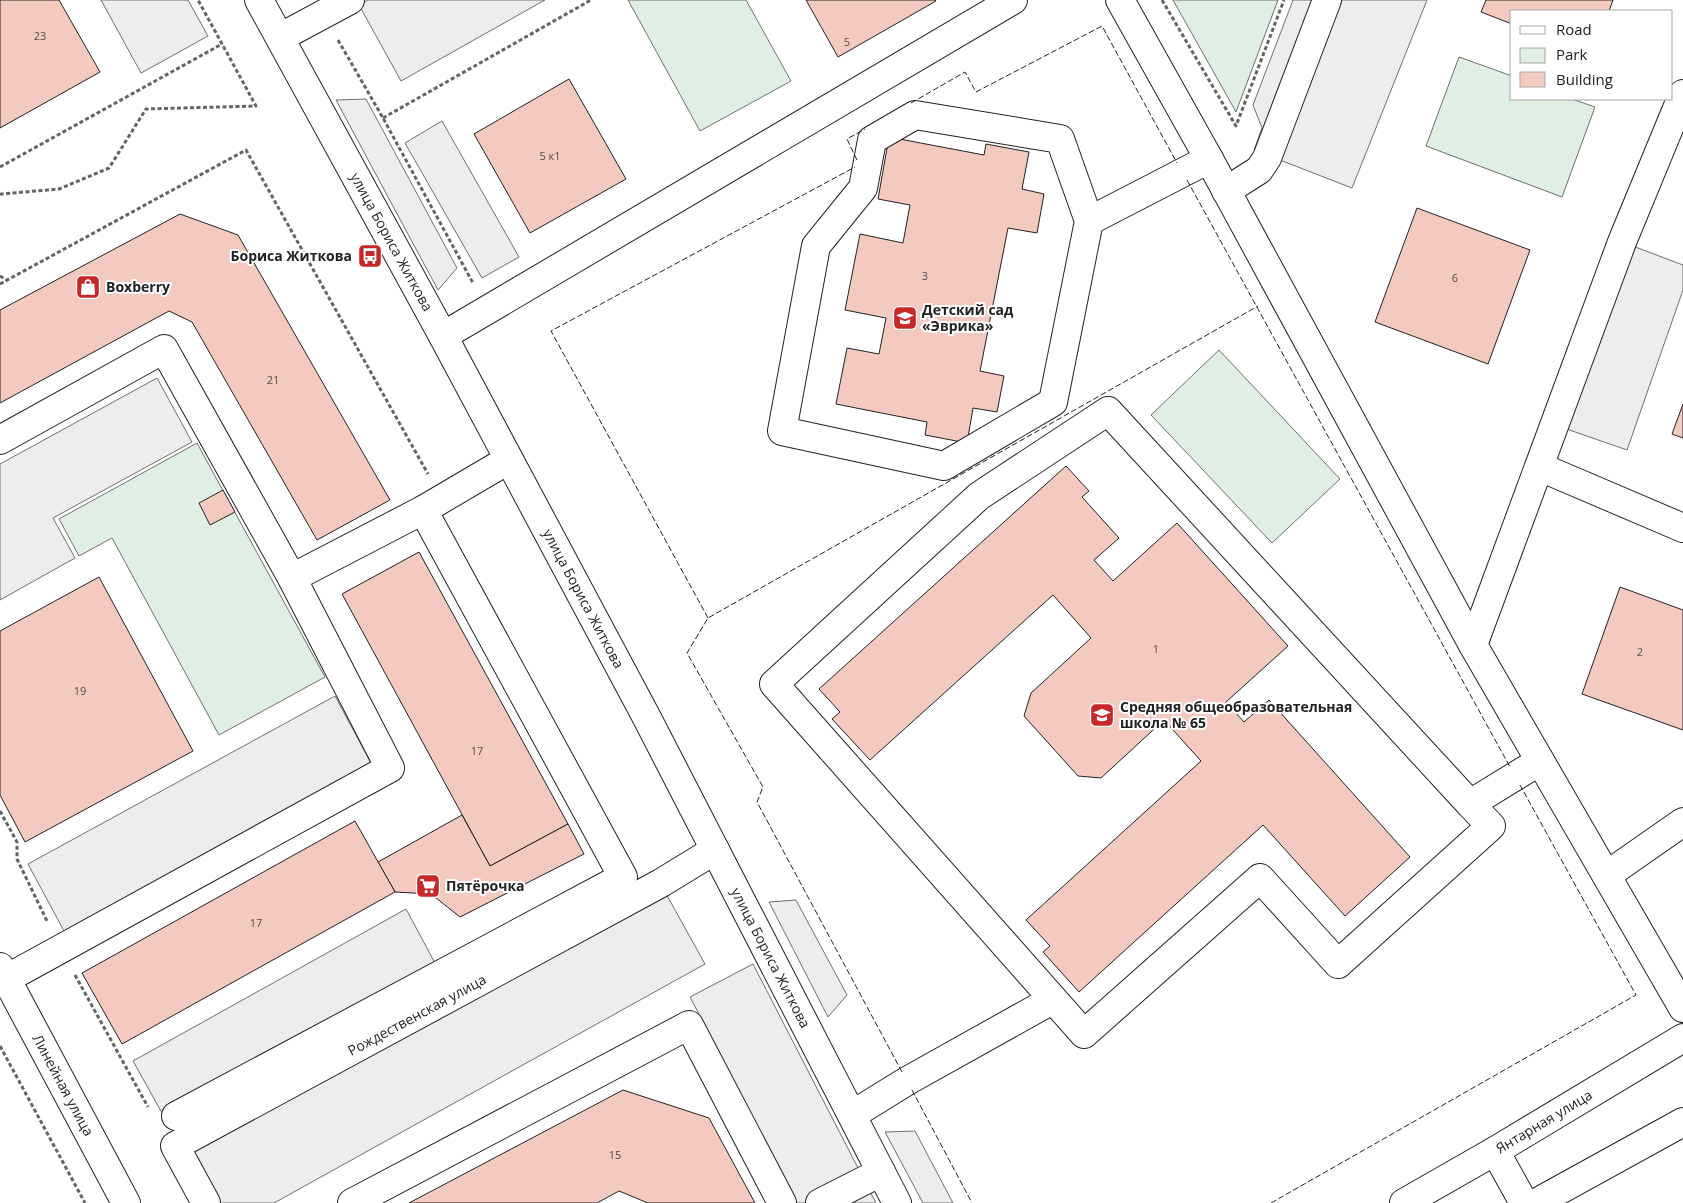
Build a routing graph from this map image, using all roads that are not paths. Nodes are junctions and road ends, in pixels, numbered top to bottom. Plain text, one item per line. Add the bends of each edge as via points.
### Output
1 (259, 0) edge
2 (350, 0) edge
3 (1013, 0) edge
4 (1120, 0) edge
5 (1327, 0) edge
6 (281, 37) junction
7 (1683, 94) edge
8 (1209, 159) junction
9 (1226, 191) junction
10 (1089, 221) junction
11 (443, 336) junction
12 (0, 440) edge
13 (508, 460) junction
14 (1540, 467) junction
15 (432, 504) junction
16 (1683, 528) edge
17 (292, 578) junction
18 (1473, 645) junction
19 (1540, 761) junction
20 (1470, 804) junction
21 (1683, 822) edge
22 (715, 850) junction
23 (1607, 875) junction
24 (3, 973) edge
25 (1052, 1000) junction
26 (1683, 1008) edge
27 (1683, 1038) edge
28 (852, 1114) junction
29 (176, 1116) dead end
30 (1683, 1122) edge
31 (1495, 1151) junction
32 (881, 1172) junction
33 (126, 1203) edge
34 (206, 1203) edge
35 (352, 1203) edge
36 (782, 1203) edge
37 (820, 1203) edge
38 (897, 1203) edge
39 (1404, 1203) edge
40 (1524, 1203) edge
41 (1536, 1203) edge

1 - 6 street, улица Бориса Житкова
2 - 6 street
3 - 11 street
4 - 8 street
5 - 9 street via 1267,158 1259,170
6 - 11 street, улица Бориса Житкова
7 - 14 street via 1622,242
8 - 9 street
8 - 10 street
9 - 18 street
10 - 10 street via 1053,402 944,466 782,430 816,246 863,188 872,140 915,115 1060,139
11 - 13 street, улица Бориса Житкова
12 - 17 street via 164,348
13 - 15 street
13 - 22 street, улица Бориса Житкова
14 - 16 street
14 - 18 street
15 - 17 street
15 - 29 street via 623,877
17 - 24 street via 390,768 61,949
18 - 19 street
19 - 20 street
19 - 23 street
20 - 25 street via 1491,826 1338,964 1260,878 1084,1034
20 - 25 street via 1108,411 980,496 774,684
21 - 23 street
22 - 28 street, улица Бориса Житкова
22 - 34 street, Рождественская улица via 652,888 175,1146
23 - 26 street
24 - 33 street, Линейная улица
25 - 28 street
27 - 31 street, Янтарная улица
28 - 32 street, улица Бориса Житкова
30 - 41 street
31 - 39 street, Янтарная улица
31 - 40 street
32 - 37 street
32 - 38 street, улица Бориса Житкова
35 - 36 street via 689,1025

